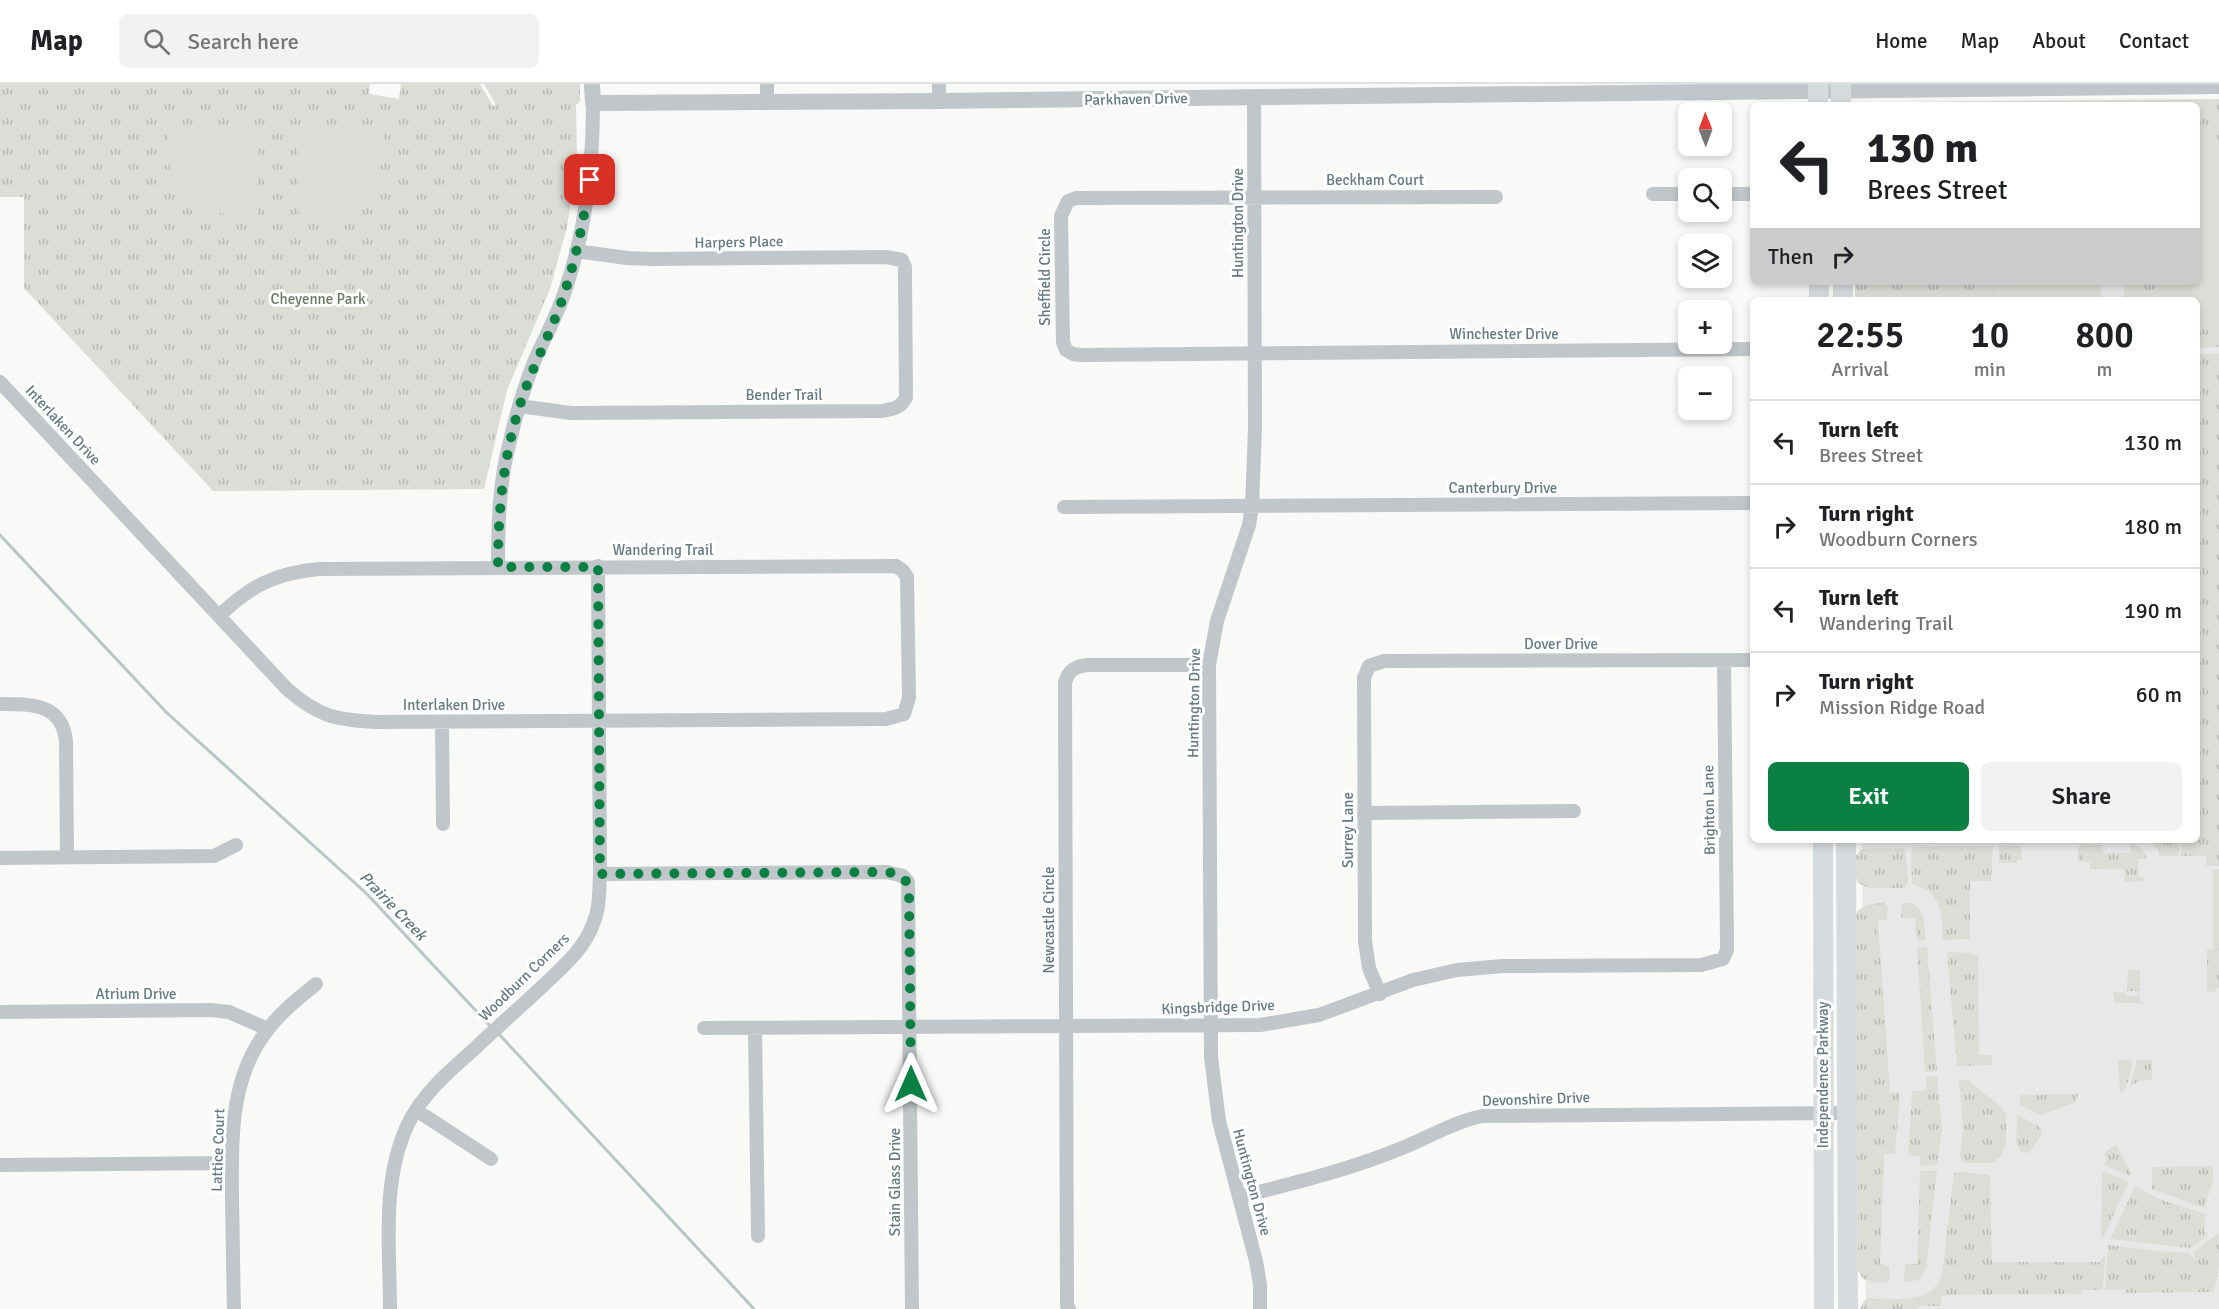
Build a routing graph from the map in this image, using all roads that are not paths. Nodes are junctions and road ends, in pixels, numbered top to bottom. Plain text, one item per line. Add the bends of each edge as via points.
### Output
1 (592, 84) edge
2 (767, 84) edge
3 (2219, 86) edge
4 (1936, 87) edge
5 (1398, 90) edge
6 (939, 92) edge
7 (1818, 93) edge
8 (1841, 93) edge
9 (1254, 97) junction
10 (767, 102) junction
11 (592, 103) junction
12 (1653, 194) dead end
13 (1678, 194) edge
14 (1732, 194) edge
15 (1750, 194) edge
16 (1254, 197) junction
17 (1496, 197) dead end
18 (576, 251) junction
19 (902, 260) joint
20 (1750, 349) edge
21 (1255, 352) junction
22 (0, 382) edge
23 (519, 406) junction
24 (1750, 504) edge
25 (1252, 506) junction
26 (1064, 507) dead end
27 (498, 567) junction
28 (598, 567) junction
29 (903, 570) joint
30 (219, 616) junction
31 (1724, 660) junction
32 (1750, 660) edge
33 (1209, 665) junction
34 (1369, 666) joint
35 (0, 704) edge
36 (599, 721) junction
37 (442, 722) junction
38 (1574, 811) dead end
39 (1364, 813) junction
40 (443, 824) dead end
41 (1823, 843) edge
42 (1846, 843) edge
43 (236, 845) dead end
44 (67, 857) junction
45 (0, 858) edge
46 (600, 874) junction
47 (1723, 959) joint
48 (316, 984) dead end
49 (1380, 994) junction
50 (0, 1012) edge
51 (1211, 1025) junction
52 (1066, 1026) junction
53 (911, 1027) junction
54 (704, 1028) dead end
55 (756, 1028) junction
56 (268, 1029) junction
57 (416, 1110) junction
58 (1823, 1113) junction
59 (1847, 1113) junction
60 (491, 1159) dead end
61 (232, 1163) junction
62 (0, 1165) edge
63 (1239, 1197) junction
64 (758, 1236) dead end
65 (1824, 1300) edge
66 (1848, 1300) edge
67 (234, 1309) edge
68 (390, 1309) edge
69 (912, 1309) edge
70 (1069, 1309) edge
71 (1260, 1309) edge

1 - 11 street
2 - 10 street
3 - 4 street, Parkhaven Drive
4 - 8 street, Parkhaven Drive
5 - 7 street, Parkhaven Drive
5 - 9 street, Parkhaven Drive
6 - 9 street, Parkhaven Drive
6 - 10 street, Parkhaven Drive
7 - 8 street, Parkhaven Drive
9 - 16 street, Huntington Drive
10 - 11 street, Parkhaven Drive
11 - 18 street via 591,171
12 - 13 street
14 - 15 street
16 - 17 street, Beckham Court
16 - 21 street, Huntington Drive
16 - 21 street, Sheffield Circle via 1068,201 1061,216 1061,331 1066,350 1073,354
18 - 19 street, Harpers Place via 652,260
18 - 23 street via 565,292
19 - 23 street, Bender Trail via 908,387 902,405 894,409 571,413
20 - 21 street, Winchester Drive
21 - 25 street, Huntington Drive
22 - 30 street, Interlaken Drive
23 - 27 street via 502,483
24 - 25 street, Canterbury Drive
25 - 26 street, Canterbury Drive
25 - 33 street, Huntington Drive via 1217,621
27 - 28 street, Wandering Trail
27 - 30 street, Wandering Trail via 298,571 259,584
28 - 29 street, Wandering Trail via 885,565
28 - 36 street, Woodburn Corners
29 - 36 street, Interlaken Drive via 908,585 909,698 904,714 886,718
30 - 37 street, Interlaken Drive via 287,689 324,715 376,722
31 - 32 street, Dover Drive
31 - 34 street, Dover Drive via 1384,661
31 - 47 street, Brighton Lane via 1727,951
33 - 51 street, Huntington Drive
33 - 52 street, Newcastle Circle via 1087,665 1066,675
34 - 39 street, Surrey Lane via 1364,678
35 - 44 street via 36,705 61,723 66,741
36 - 37 street, Interlaken Drive
36 - 46 street, Woodburn Corners
37 - 40 street
38 - 39 street
39 - 49 street, Surrey Lane via 1365,941 1369,968
41 - 58 main road, Independence Parkway
42 - 59 main road, Independence Parkway
43 - 44 street via 214,856
44 - 45 street
46 - 53 street, Stain Glass Drive via 887,872 903,876 909,890
46 - 57 street, Woodburn Corners via 597,911 587,937 567,963 446,1074
47 - 49 street, Kingsbridge Drive via 1701,965 1480,967 1435,974
48 - 56 street, Lattice Court
49 - 51 street, Kingsbridge Drive via 1344,1008 1289,1021
50 - 56 street, Atrium Drive via 211,1010 229,1012
51 - 52 street, Kingsbridge Drive
51 - 63 street, Huntington Drive via 1215,1105
52 - 53 street, Kingsbridge Drive
52 - 70 street, Newcastle Circle
53 - 55 street, Kingsbridge Drive
53 - 69 street, Stain Glass Drive
54 - 55 street, Kingsbridge Drive
55 - 64 street
56 - 61 street, Lattice Court via 251,1057 238,1091
57 - 60 street
57 - 68 street, Woodburn Corners via 399,1145 390,1189
58 - 59 street, Devonshire Drive
58 - 63 street, Devonshire Drive via 1482,1116 1346,1168
58 - 65 main road, Independence Parkway
59 - 66 main road, Independence Parkway
61 - 62 street
61 - 67 street, Lattice Court
63 - 71 street, Huntington Drive via 1256,1262
65 - 66 main road

